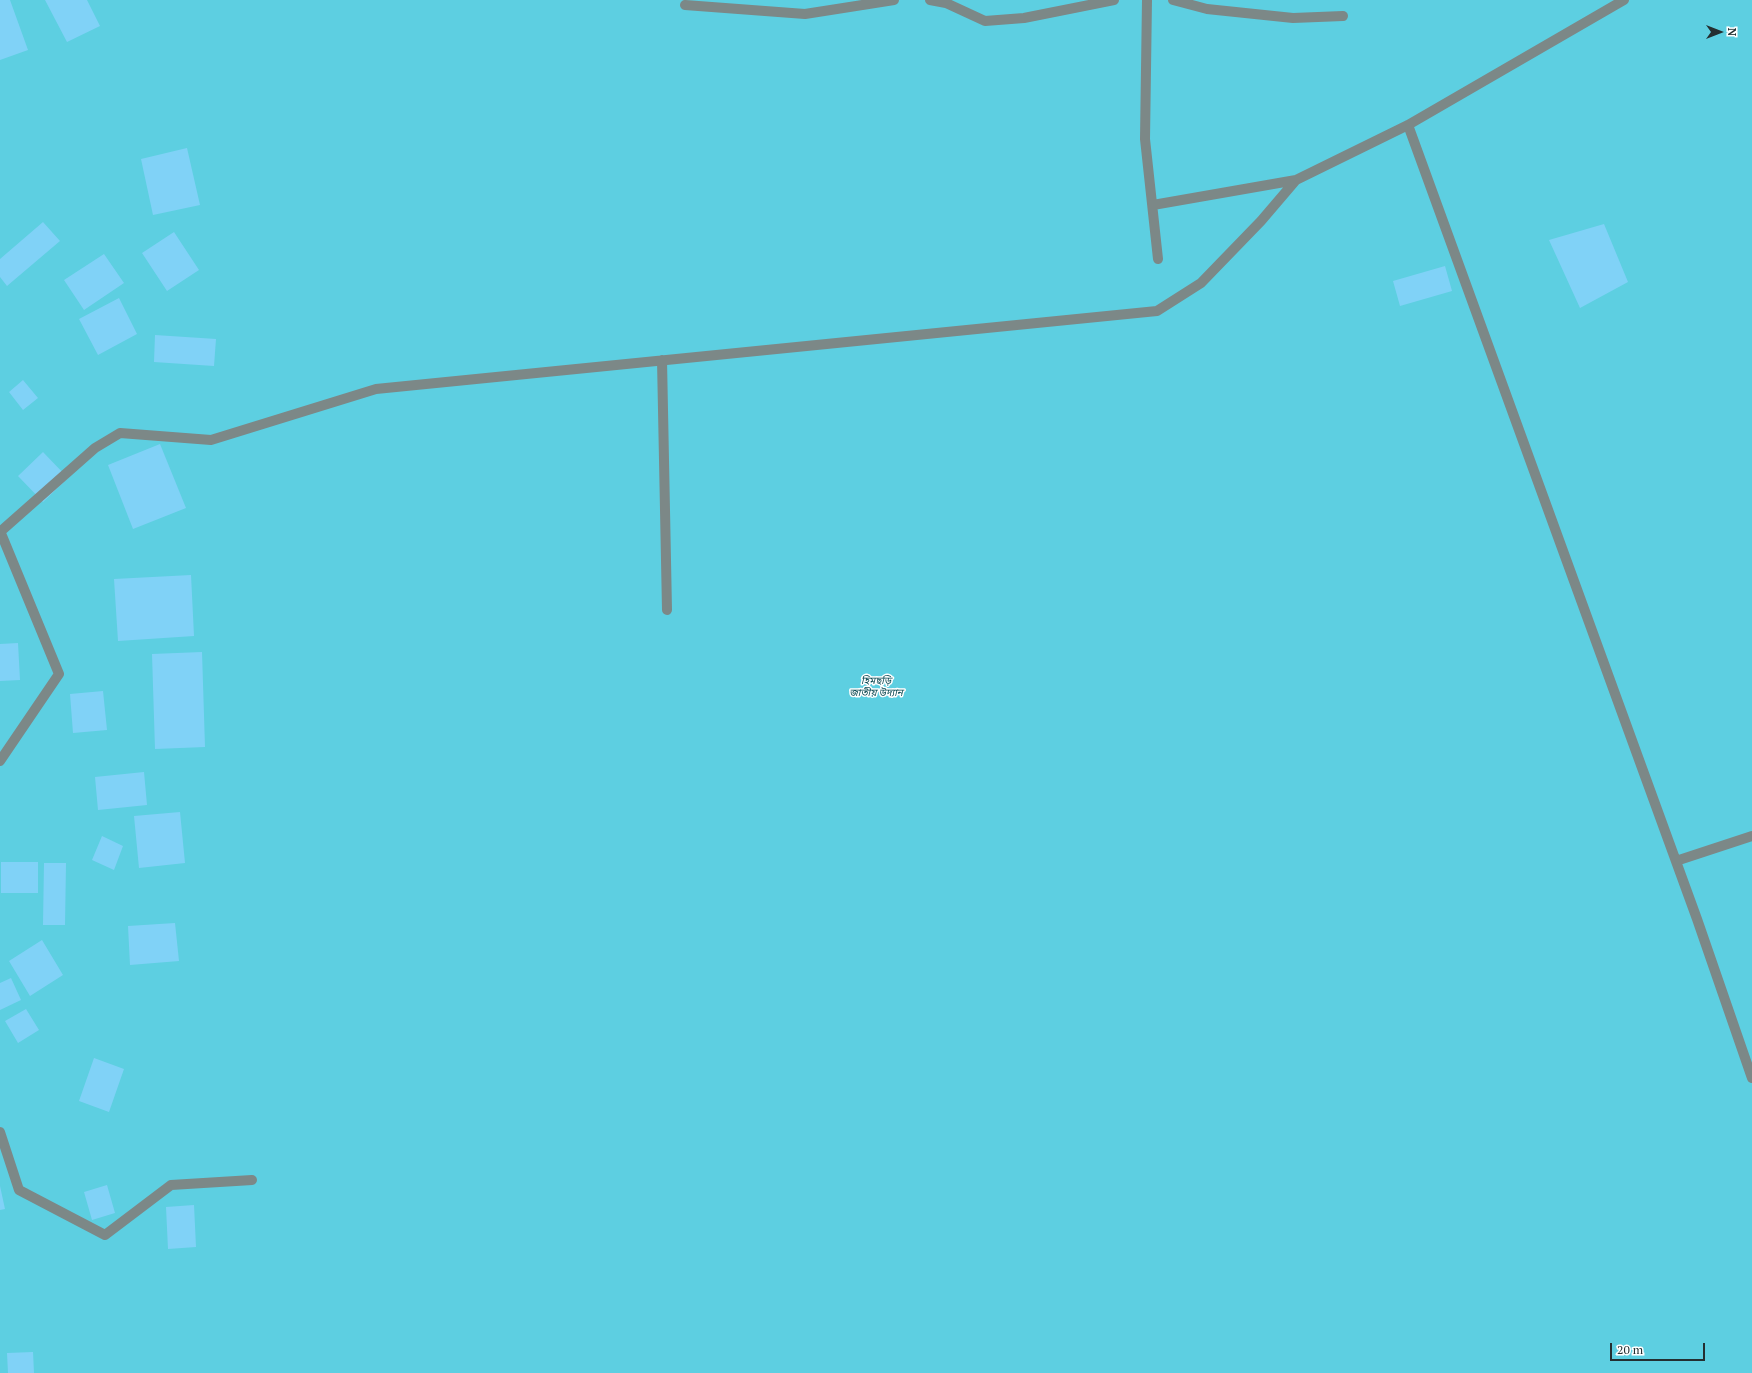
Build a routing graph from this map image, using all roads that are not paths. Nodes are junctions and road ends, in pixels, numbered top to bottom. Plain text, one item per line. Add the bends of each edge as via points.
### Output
1 (894, 0) edge
2 (930, 0) edge
3 (1114, 0) edge
4 (1147, 0) edge
5 (1173, 0) edge
6 (1624, 0) edge
7 (685, 5) dead end
8 (1343, 16) dead end
9 (1408, 125) junction
10 (1296, 180) junction
11 (1153, 205) junction
12 (1158, 259) dead end
13 (662, 360) junction
14 (0, 531) edge
15 (667, 610) dead end
16 (0, 761) edge
17 (1752, 836) edge
18 (1676, 860) junction
19 (1752, 1078) edge
20 (0, 1132) edge
21 (252, 1180) dead end

1 - 7 street via 805,14
2 - 3 street via 946,3 985,21 1024,18
4 - 11 street via 1145,139
5 - 8 street via 1207,9 1293,18
6 - 9 street
9 - 10 street
9 - 18 street
10 - 11 street
10 - 13 street via 1261,221 1201,283 1157,311
11 - 12 street
13 - 14 street via 376,389 211,440 120,433 95,448
13 - 15 street
14 - 16 street via 59,674
17 - 18 street
18 - 19 street
20 - 21 street via 19,1190 105,1235 171,1185

